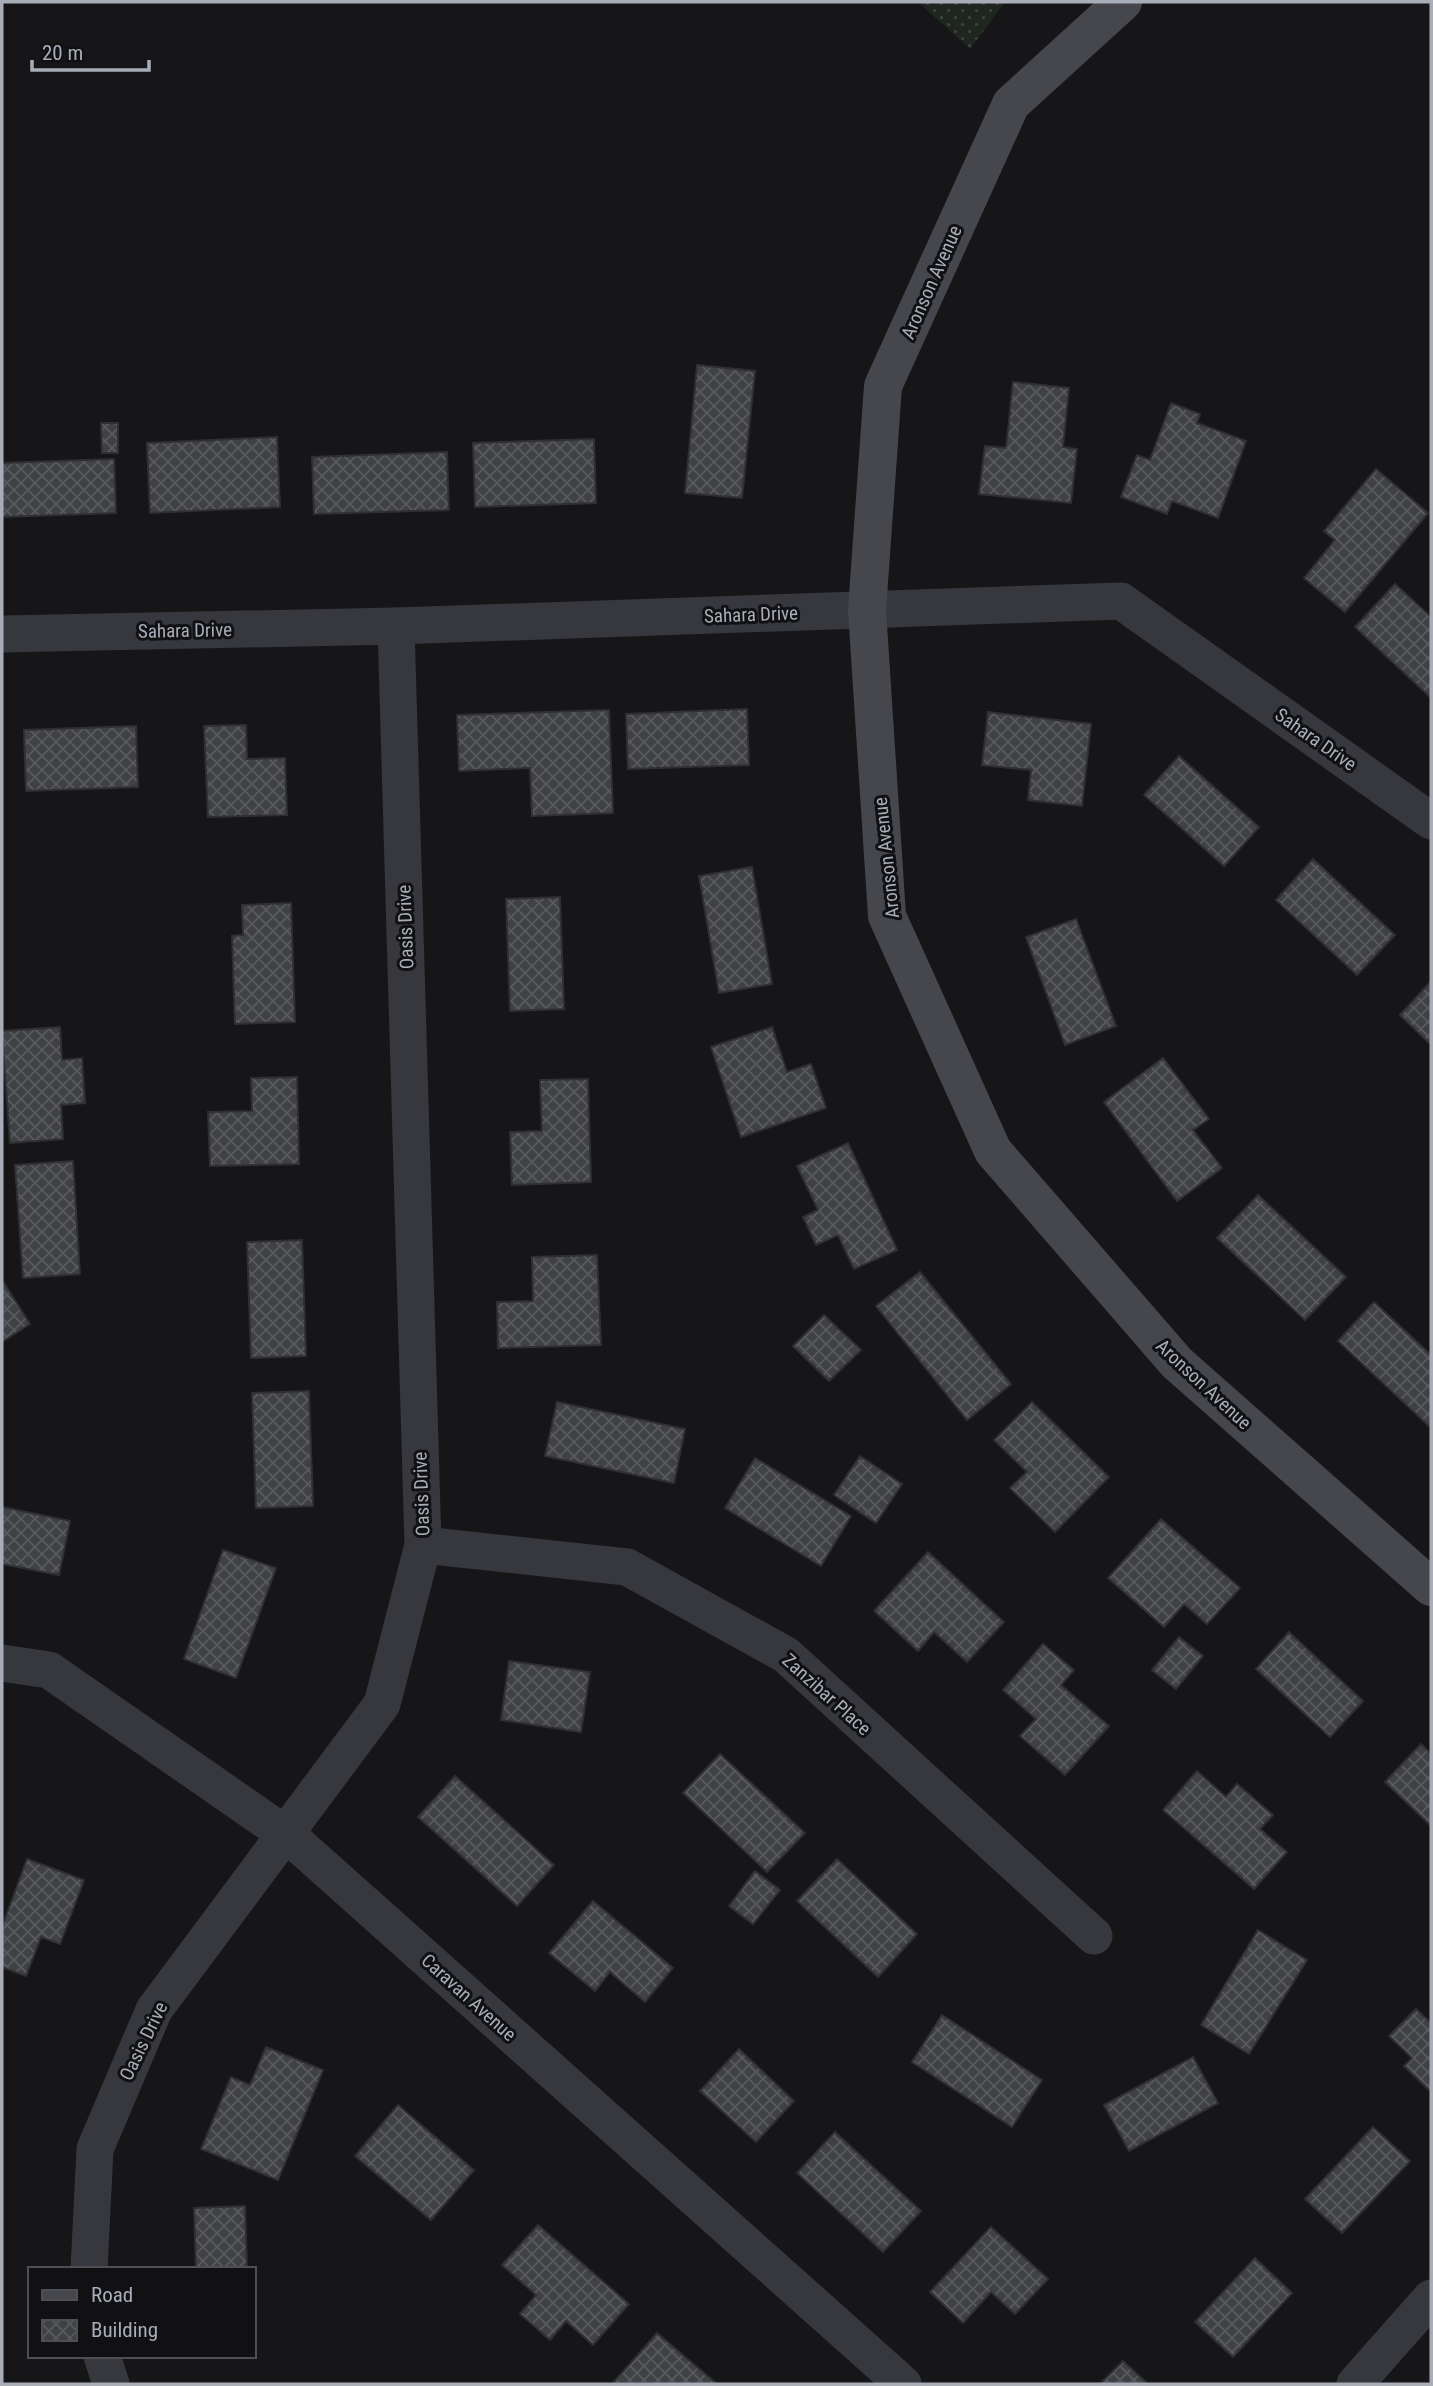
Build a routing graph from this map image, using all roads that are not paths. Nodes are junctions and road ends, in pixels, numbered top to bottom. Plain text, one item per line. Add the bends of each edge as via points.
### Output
1 (1123, 2) edge
2 (867, 610) junction
3 (396, 626) junction
4 (2, 634) edge
5 (1431, 821) edge
6 (423, 1545) junction
7 (1431, 1587) edge
8 (2, 1662) edge
9 (285, 1834) junction
10 (1094, 1936) dead end
11 (89, 2267) edge
12 (1431, 2298) edge
13 (103, 2358) edge
14 (111, 2384) edge
15 (903, 2384) edge
16 (1354, 2384) edge

1 - 2 main road, Aronson Avenue via 1011,104 883,386
2 - 3 street, Sahara Drive
2 - 5 street, Sahara Drive via 1121,601
2 - 7 main road, Aronson Avenue via 887,916 993,1150 1177,1363
3 - 4 street, Sahara Drive
3 - 6 street, Oasis Drive
6 - 9 street, Oasis Drive via 382,1704
6 - 10 street, Zanzibar Place via 628,1567 786,1655
8 - 9 street, Caravan Avenue via 49,1670
9 - 11 street, Oasis Drive via 154,2010 95,2148
9 - 15 street, Caravan Avenue
12 - 16 street
13 - 14 street

